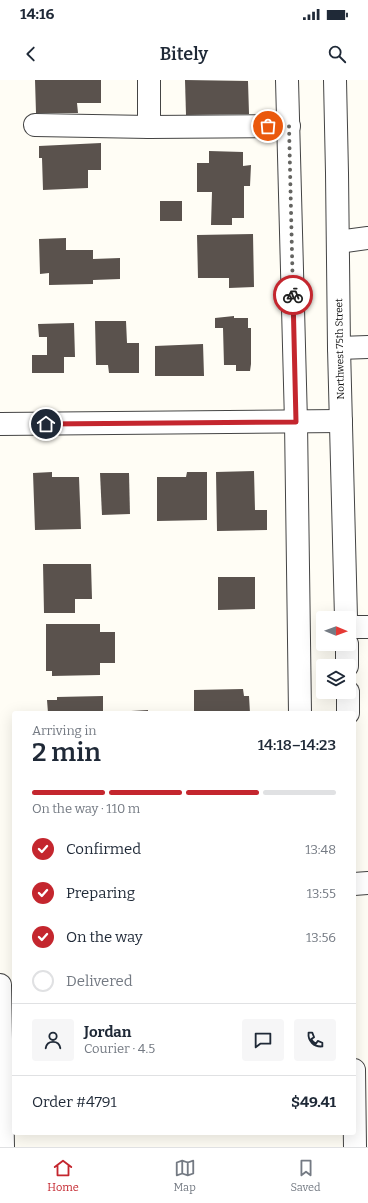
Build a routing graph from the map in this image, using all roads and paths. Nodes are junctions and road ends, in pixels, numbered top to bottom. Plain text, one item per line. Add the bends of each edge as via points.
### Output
1 (149, 80) edge
2 (287, 80) edge
3 (335, 80) edge
4 (35, 125) dead end
5 (289, 126) junction
6 (149, 127) junction
7 (368, 238) edge
8 (338, 242) junction
9 (338, 348) junction
10 (368, 348) edge
11 (341, 421) junction
12 (296, 422) junction
13 (0, 424) edge
14 (346, 611) edge
15 (356, 627) edge
16 (368, 627) edge
17 (348, 699) edge
18 (300, 711) edge
19 (348, 711) edge
20 (368, 883) edge
21 (356, 884) edge
22 (0, 985) edge
23 (356, 1092) edge
24 (359, 1125) edge
25 (5, 1134) edge
26 (355, 1147) edge

1 - 6 street
2 - 5 street
3 - 8 street, Northwest 75th Street
4 - 6 street
5 - 6 street
5 - 12 street
7 - 8 street
8 - 9 street, Northwest 75th Street
9 - 10 street
9 - 11 street, Northwest 75th Street
11 - 12 street
11 - 14 street, Northwest 75th Street
12 - 13 street
12 - 18 street
15 - 16 street
17 - 19 street
20 - 21 street
22 - 25 street
23 - 24 street
24 - 26 street

